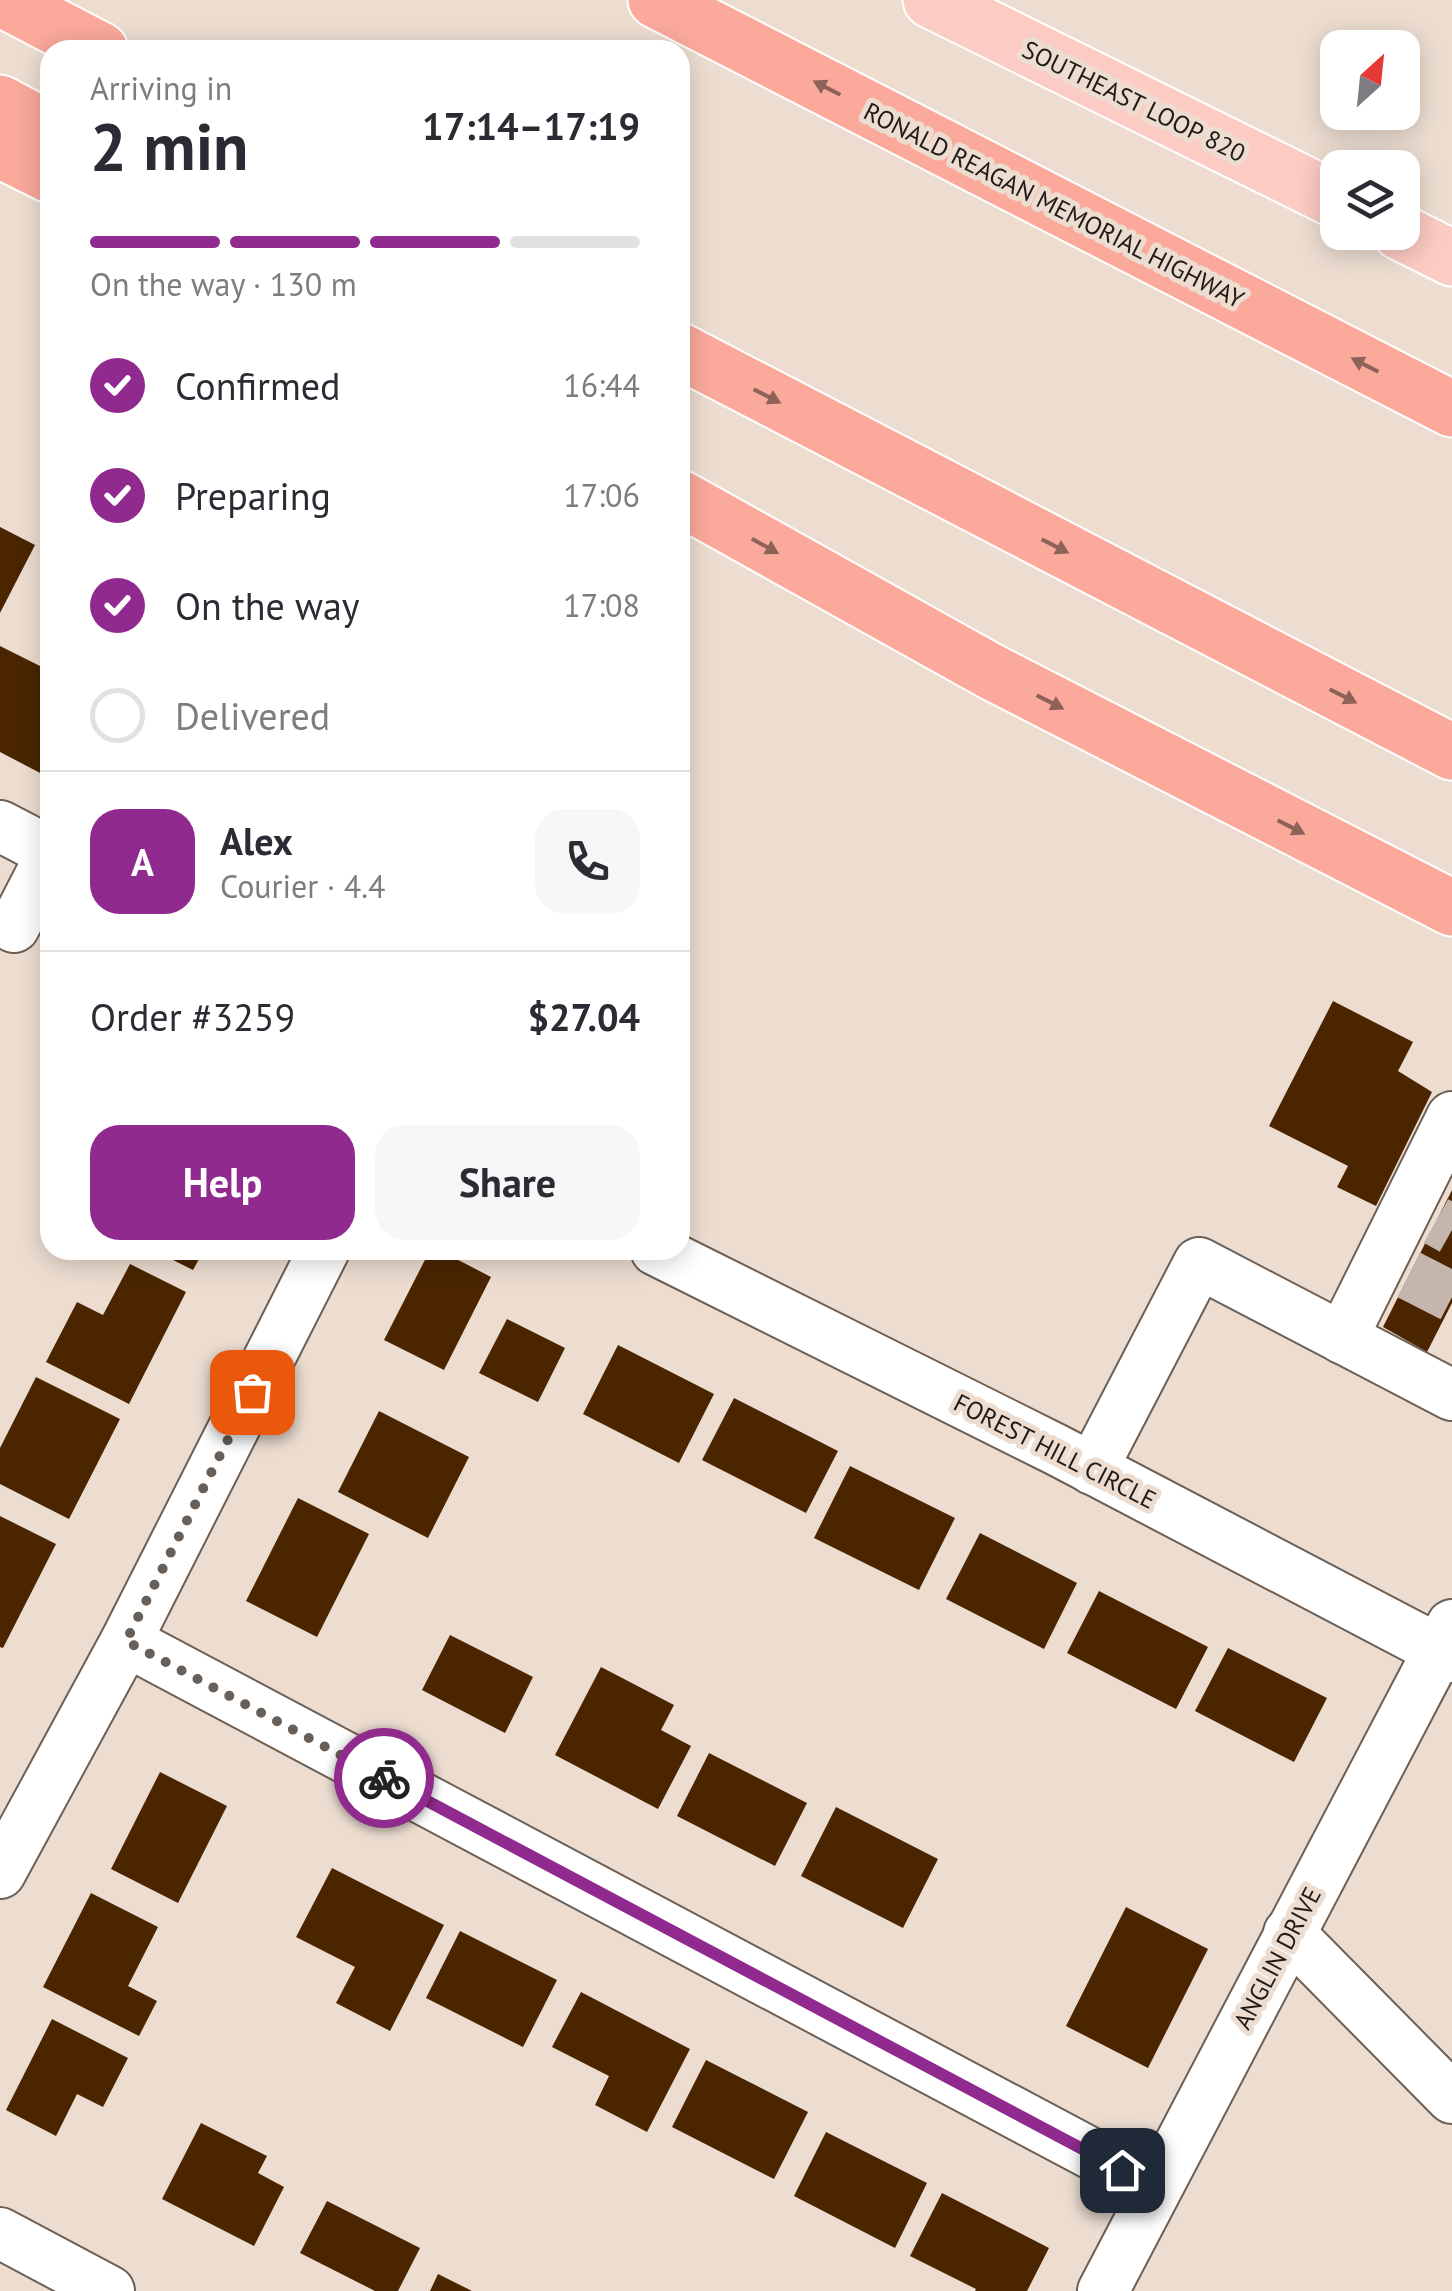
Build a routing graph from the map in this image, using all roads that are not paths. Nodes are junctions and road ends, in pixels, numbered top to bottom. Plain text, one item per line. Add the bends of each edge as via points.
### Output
1 (4, 0) edge
2 (656, 0) edge
3 (931, 0) edge
4 (81, 40) edge
5 (0, 103) edge
6 (40, 125) edge
7 (0, 150) edge
8 (40, 170) edge
9 (1320, 192) edge
10 (1420, 242) edge
11 (1452, 258) edge
12 (690, 356) edge
13 (1452, 409) edge
14 (690, 504) edge
15 (1452, 752) edge
16 (0, 826) edge
17 (40, 849) edge
18 (40, 882) edge
19 (1452, 908) edge
20 (22, 930) edge
21 (1446, 1146) edge
22 (319, 1260) edge
23 (676, 1260) edge
24 (1342, 1338) junction
25 (1450, 1388) edge
26 (1092, 1469) junction
27 (126, 1641) junction
28 (1448, 1644) edge
29 (0, 1873) edge
30 (1289, 1933) junction
31 (1452, 2098) edge
32 (1156, 2188) junction
33 (0, 2233) edge
34 (109, 2291) edge
35 (1103, 2291) edge

1 - 4 highway
13 -> 2 highway, RONALD REAGAN MEMORIAL HIGHWAY
3 - 9 main road, SOUTHEAST LOOP 820
5 - 6 highway
7 - 8 highway
10 - 11 main road
12 -> 15 highway
14 -> 19 highway via 990,672
16 - 17 street
18 - 20 street
21 - 24 street via 1395,1267
22 - 27 street
23 - 26 street, FOREST HILL CIRCLE
24 - 25 street
24 - 26 street via 1199,1264
26 - 28 street, FOREST HILL CIRCLE
27 - 29 street
27 - 32 street
28 - 30 street, ANGLIN DRIVE
30 - 31 street
30 - 32 street, ANGLIN DRIVE
32 - 35 street, ANGLIN DRIVE
33 - 34 street

